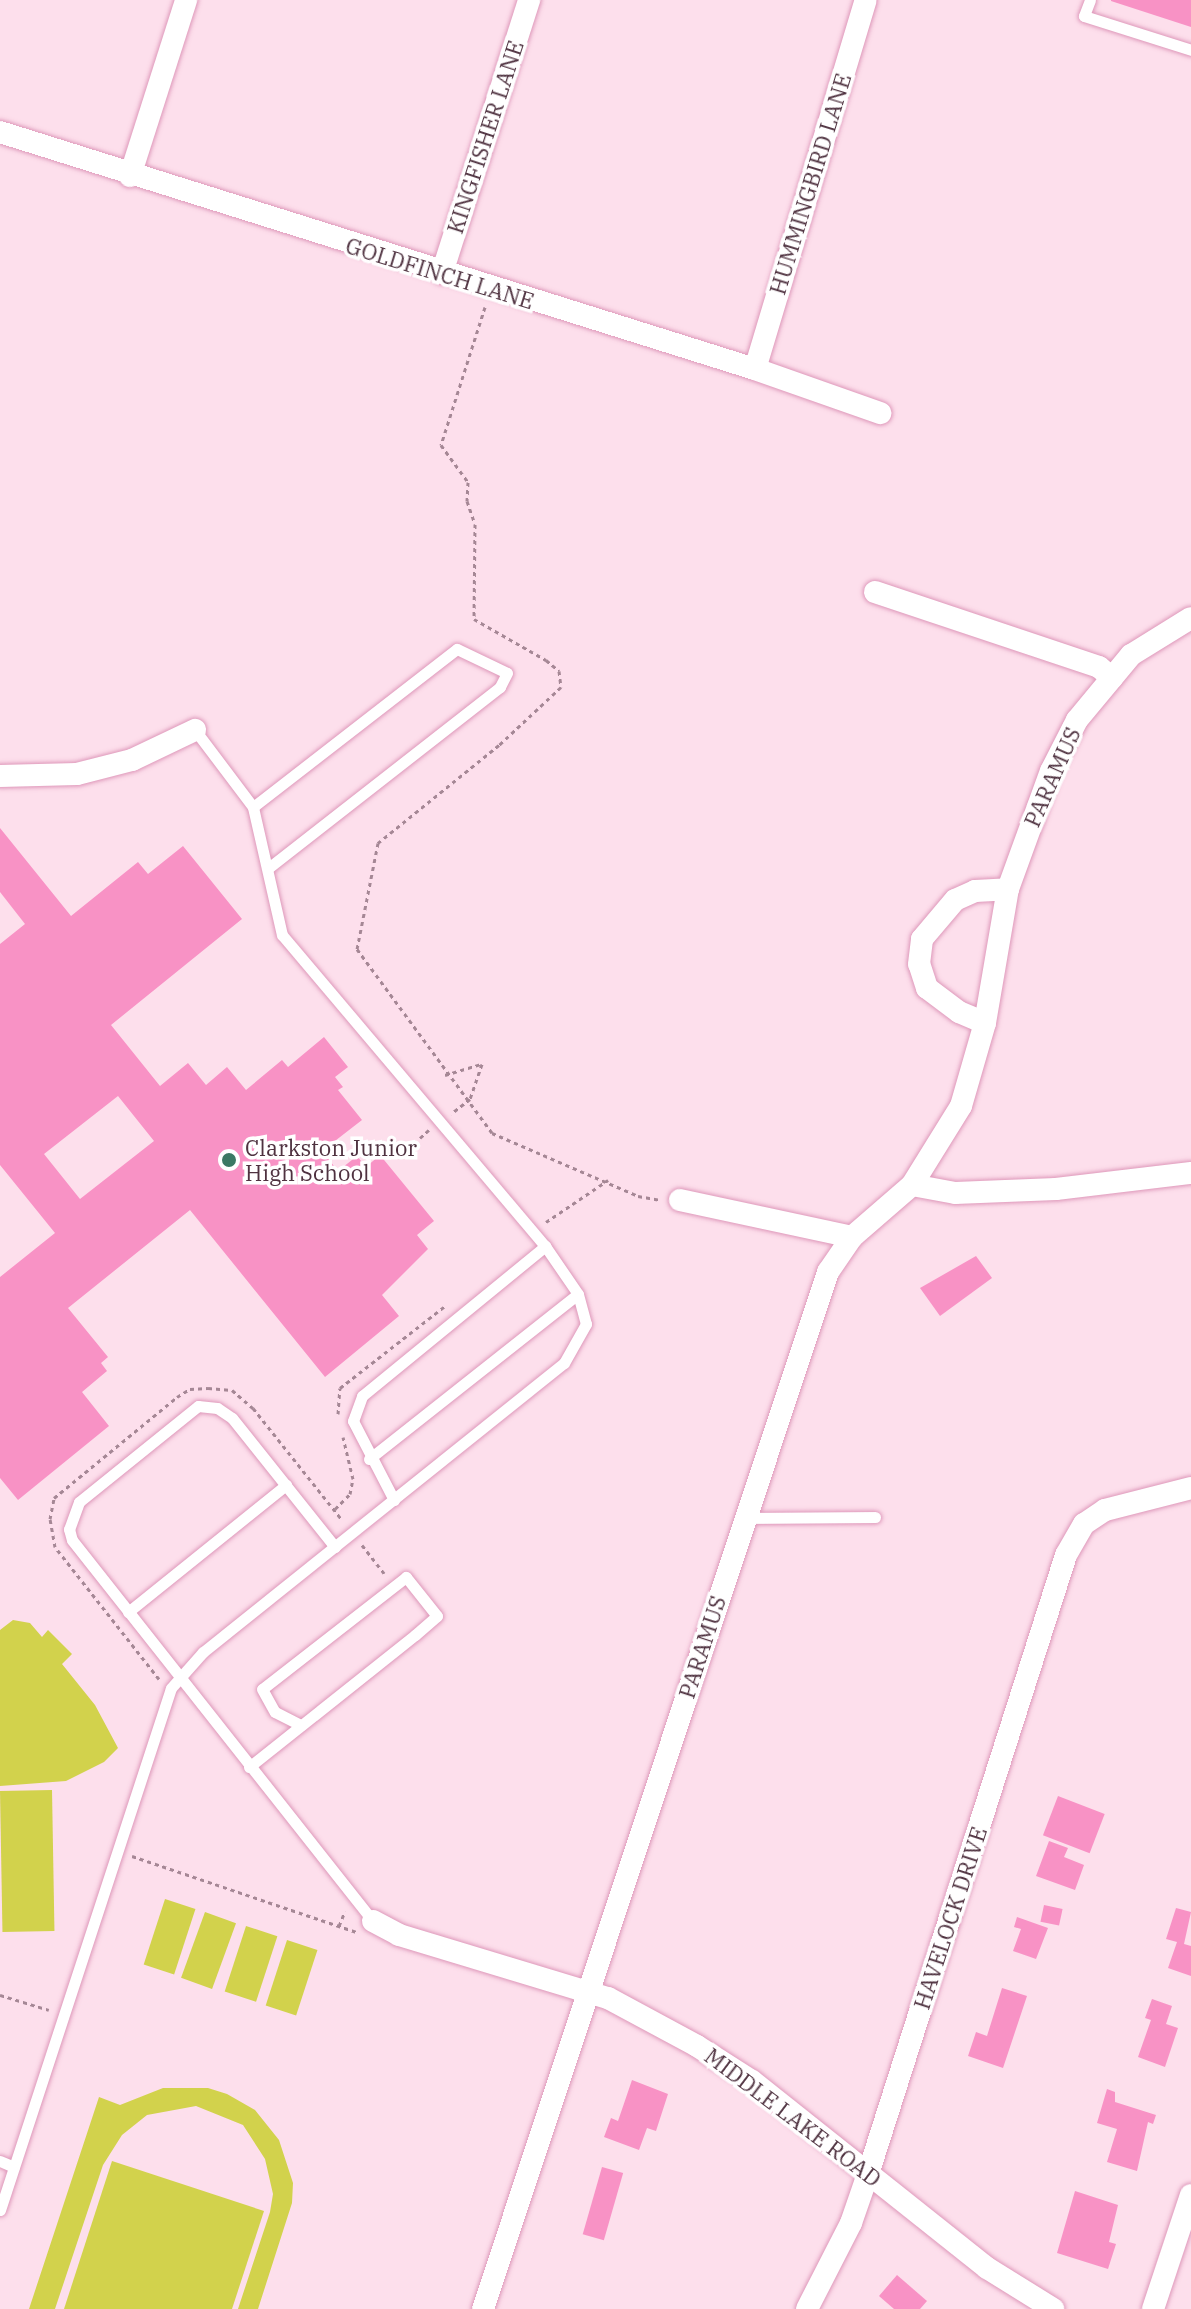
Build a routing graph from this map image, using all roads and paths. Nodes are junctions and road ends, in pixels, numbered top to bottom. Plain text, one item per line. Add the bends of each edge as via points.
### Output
1 (186, 0) edge
2 (529, 0) edge
3 (866, 0) edge
4 (1090, 0) edge
5 (1191, 50) edge
6 (0, 132) edge
7 (130, 176) junction
8 (442, 273) junction
9 (491, 288) junction
10 (755, 369) junction
11 (880, 413) dead end
12 (875, 592) dead end
13 (1191, 618) edge
14 (1112, 678) junction
15 (195, 730) joint
16 (0, 776) edge
17 (253, 807) junction
18 (268, 868) junction
19 (1008, 889) junction
20 (985, 1023) junction
21 (445, 1075) junction
22 (466, 1103) junction
23 (440, 1122) junction
24 (420, 1138) dead end
25 (1191, 1173) edge
26 (912, 1185) junction
27 (680, 1200) joint
28 (852, 1237) junction
29 (545, 1246) junction
30 (578, 1294) junction
31 (369, 1459) junction
32 (286, 1485) junction
33 (1191, 1488) edge
34 (394, 1500) junction
35 (875, 1517) dead end
36 (744, 1518) junction
37 (335, 1547) junction
38 (128, 1612) junction
39 (179, 1676) junction
40 (301, 1725) junction
41 (249, 1767) junction
42 (117, 1852) junction
43 (346, 1908) dead end
44 (339, 1926) junction
45 (371, 1928) junction
46 (589, 1992) junction
47 (0, 1995) edge
48 (49, 2010) dead end
49 (0, 2161) edge
50 (14, 2167) junction
51 (868, 2174) junction
52 (1191, 2195) edge
53 (0, 2210) edge
54 (483, 2309) edge
55 (807, 2309) edge
56 (1053, 2309) edge
57 (1153, 2309) edge

1 - 7 street
2 - 8 street, KINGFISHER LANE
3 - 10 street, HUMMINGBIRD LANE
4 - 5 lane via 1084,16
6 - 7 street, GOLDFINCH LANE
7 - 8 street, GOLDFINCH LANE
8 - 9 street, GOLDFINCH LANE
9 - 10 street, GOLDFINCH LANE
9 - 21 path via 441,445 467,477 475,524 474,619 546,660 559,671 561,687 378,843 356,940 363,960
10 - 11 street, GOLDFINCH LANE
12 - 14 street via 1099,667
13 - 14 street, PARAMUS via 1131,655
14 - 19 street, PARAMUS via 1077,720 1051,771
15 - 16 street via 132,760 77,774
15 - 17 lane
17 - 18 lane
17 - 18 lane via 457,649 507,673 500,687
18 - 23 lane via 282,935
19 - 20 street, PARAMUS
19 - 20 street via 975,891 955,900 922,939 919,964 927,988 959,1012
20 - 26 street, PARAMUS via 961,1106
21 - 22 path
21 - 22 path via 482,1064
22 - 23 path
22 - 27 path via 504,1140 638,1196
23 - 24 path
23 - 29 lane
25 - 26 street via 1056,1189 955,1193
26 - 28 street, PARAMUS
27 - 28 street
28 - 36 street, PARAMUS via 817,1299
29 - 30 lane
29 - 31 lane via 362,1396 353,1421
30 - 31 lane
30 - 34 lane via 586,1324 564,1363
31 - 34 lane
32 - 37 lane
32 - 38 lane
32 - 38 lane via 232,1418 217,1408 198,1406 185,1413 79,1502 71,1516 72,1540
33 - 51 street, HAVELOCK DRIVE via 1127,1502 1084,1524 1051,1597
34 - 37 lane
35 - 36 lane
36 - 46 street, PARAMUS
37 - 39 lane
38 - 39 lane
39 - 41 lane
39 - 42 lane
40 - 40 lane via 437,1616 406,1577 262,1689 275,1712
40 - 41 lane
41 - 45 lane
42 - 44 path
42 - 50 lane
43 - 44 path
44 - 45 path
45 - 46 street, MIDDLE LAKE ROAD
46 - 51 street, MIDDLE LAKE ROAD via 697,2046 752,2081
46 - 54 street, PARAMUS
47 - 48 path
49 - 50 lane
50 - 53 lane
51 - 55 street, HAVELOCK DRIVE via 851,2223
51 - 56 street, MIDDLE LAKE ROAD via 987,2268
52 - 57 street

